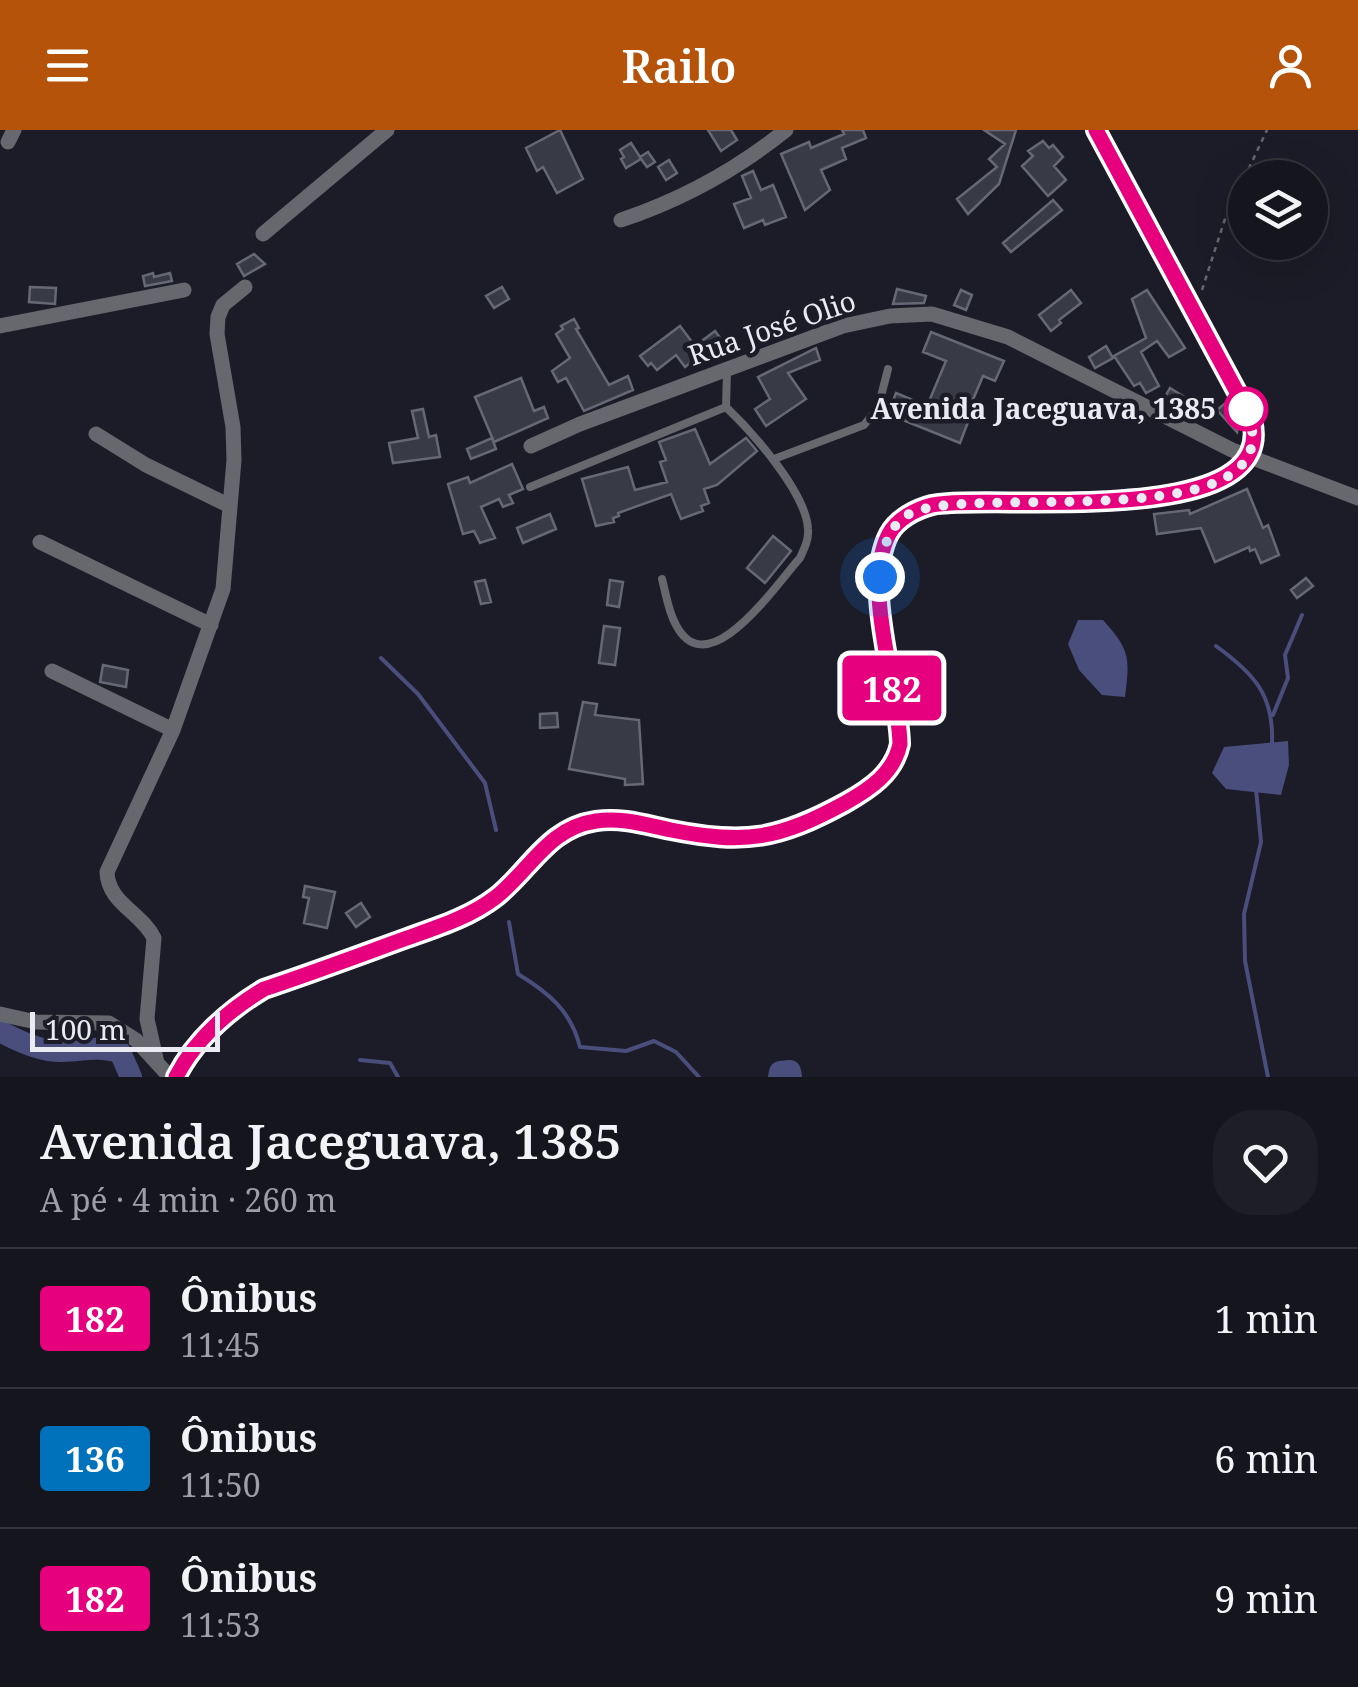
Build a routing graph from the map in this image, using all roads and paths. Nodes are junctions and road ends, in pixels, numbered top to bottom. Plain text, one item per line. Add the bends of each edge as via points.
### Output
1 (387, 130) edge
2 (786, 130) edge
3 (1096, 130) edge
4 (1267, 130) edge
5 (621, 220) dead end
6 (263, 234) dead end
7 (246, 287) dead end
8 (184, 290) dead end
9 (1194, 315) junction
10 (0, 326) edge
11 (888, 369) dead end
12 (726, 371) junction
13 (726, 407) junction
14 (96, 434) dead end
15 (531, 446) dead end
16 (1248, 458) junction
17 (774, 459) junction
18 (530, 488) dead end
19 (1358, 498) edge
20 (230, 506) junction
21 (40, 542) dead end
22 (662, 579) dead end
23 (211, 624) junction
24 (52, 671) dead end
25 (172, 730) junction
26 (0, 1014) edge
27 (157, 1063) junction
28 (173, 1077) edge

1 - 6 street
2 - 5 street via 723,174
3 - 9 main road
4 - 9 path via 1225,219
7 - 20 street via 218,317 233,427
8 - 10 street
9 - 16 main road via 1252,420
11 - 17 lane via 878,408 864,425
12 - 13 lane
12 - 15 street, Rua José Olio
12 - 16 street, Rua José Olio via 842,326 932,314 1008,337
13 - 17 lane
13 - 18 lane
14 - 20 street
16 - 19 street, Rua José Olio
16 - 28 main road via 1212,484 1144,498 949,502 908,514 890,532 880,577 900,744 892,766 871,787 805,825 759,838 624,820 570,827 483,907 264,989 194,1049
17 - 22 lane via 804,513 806,544 733,634 708,644 684,637
20 - 23 street via 224,589
21 - 23 street
23 - 25 street
24 - 25 street
25 - 27 street via 107,872 111,894 154,938 147,1019
26 - 27 street via 36,1022 109,1023
27 - 28 street

